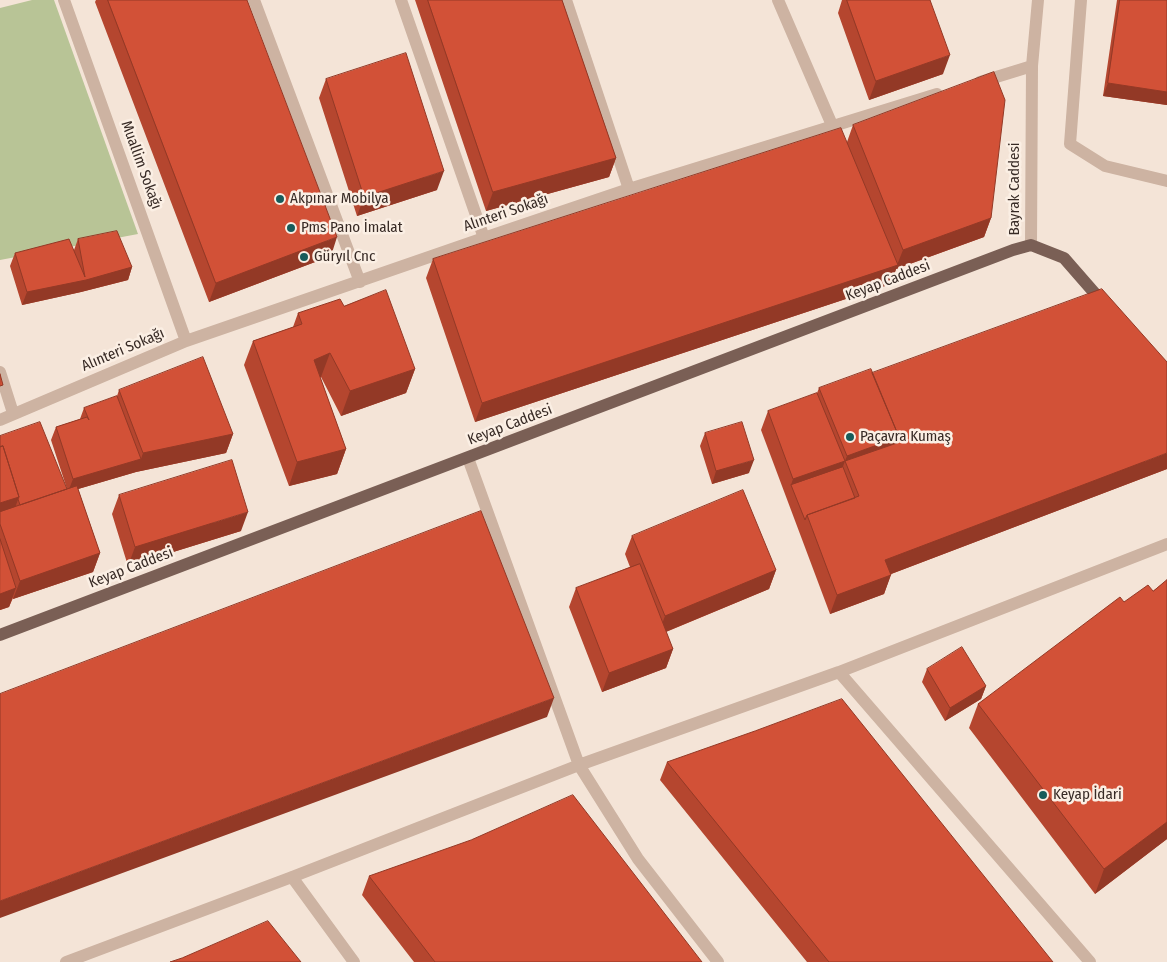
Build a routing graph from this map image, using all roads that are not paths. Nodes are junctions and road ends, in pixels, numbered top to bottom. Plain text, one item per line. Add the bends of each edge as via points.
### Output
1 (64, 0) edge
2 (254, 0) edge
3 (401, 0) edge
4 (566, 0) edge
5 (778, 0) edge
6 (1038, 0) edge
7 (1081, 0) edge
8 (1032, 66) junction
9 (965, 86) edge
10 (946, 92) edge
11 (832, 125) junction
12 (1167, 181) edge
13 (629, 189) junction
14 (484, 238) junction
15 (1031, 245) junction
16 (360, 282) junction
17 (1116, 318) edge
18 (186, 341) junction
19 (0, 372) edge
20 (13, 413) junction
21 (0, 420) edge
22 (468, 458) junction
23 (1167, 544) edge
24 (0, 635) edge
25 (839, 672) junction
26 (579, 765) junction
27 (292, 877) junction
28 (66, 962) edge
29 (354, 962) edge
30 (718, 962) edge
31 (1090, 962) edge

1 - 18 street, Muallim Sokağı
2 - 16 street
3 - 14 street
4 - 13 street
5 - 11 street
6 - 8 street, Bayrak Caddesi
7 - 12 street via 1070,144 1105,166
8 - 9 street
8 - 15 street, Bayrak Caddesi
10 - 11 street, Alınteri Sokağı
11 - 13 street, Alınteri Sokağı
13 - 14 street, Alınteri Sokağı
14 - 16 street, Alınteri Sokağı
15 - 17 main road, Bayrak Caddesi via 1064,258
15 - 22 main road, Keyap Caddesi
16 - 18 street, Alınteri Sokağı
18 - 20 street, Alınteri Sokağı
19 - 20 street
20 - 21 street, Alınteri Sokağı
22 - 24 main road, Keyap Caddesi
22 - 26 street
23 - 25 street
25 - 26 street
25 - 31 street
26 - 27 street
26 - 30 street via 638,859
27 - 28 street
27 - 29 street

